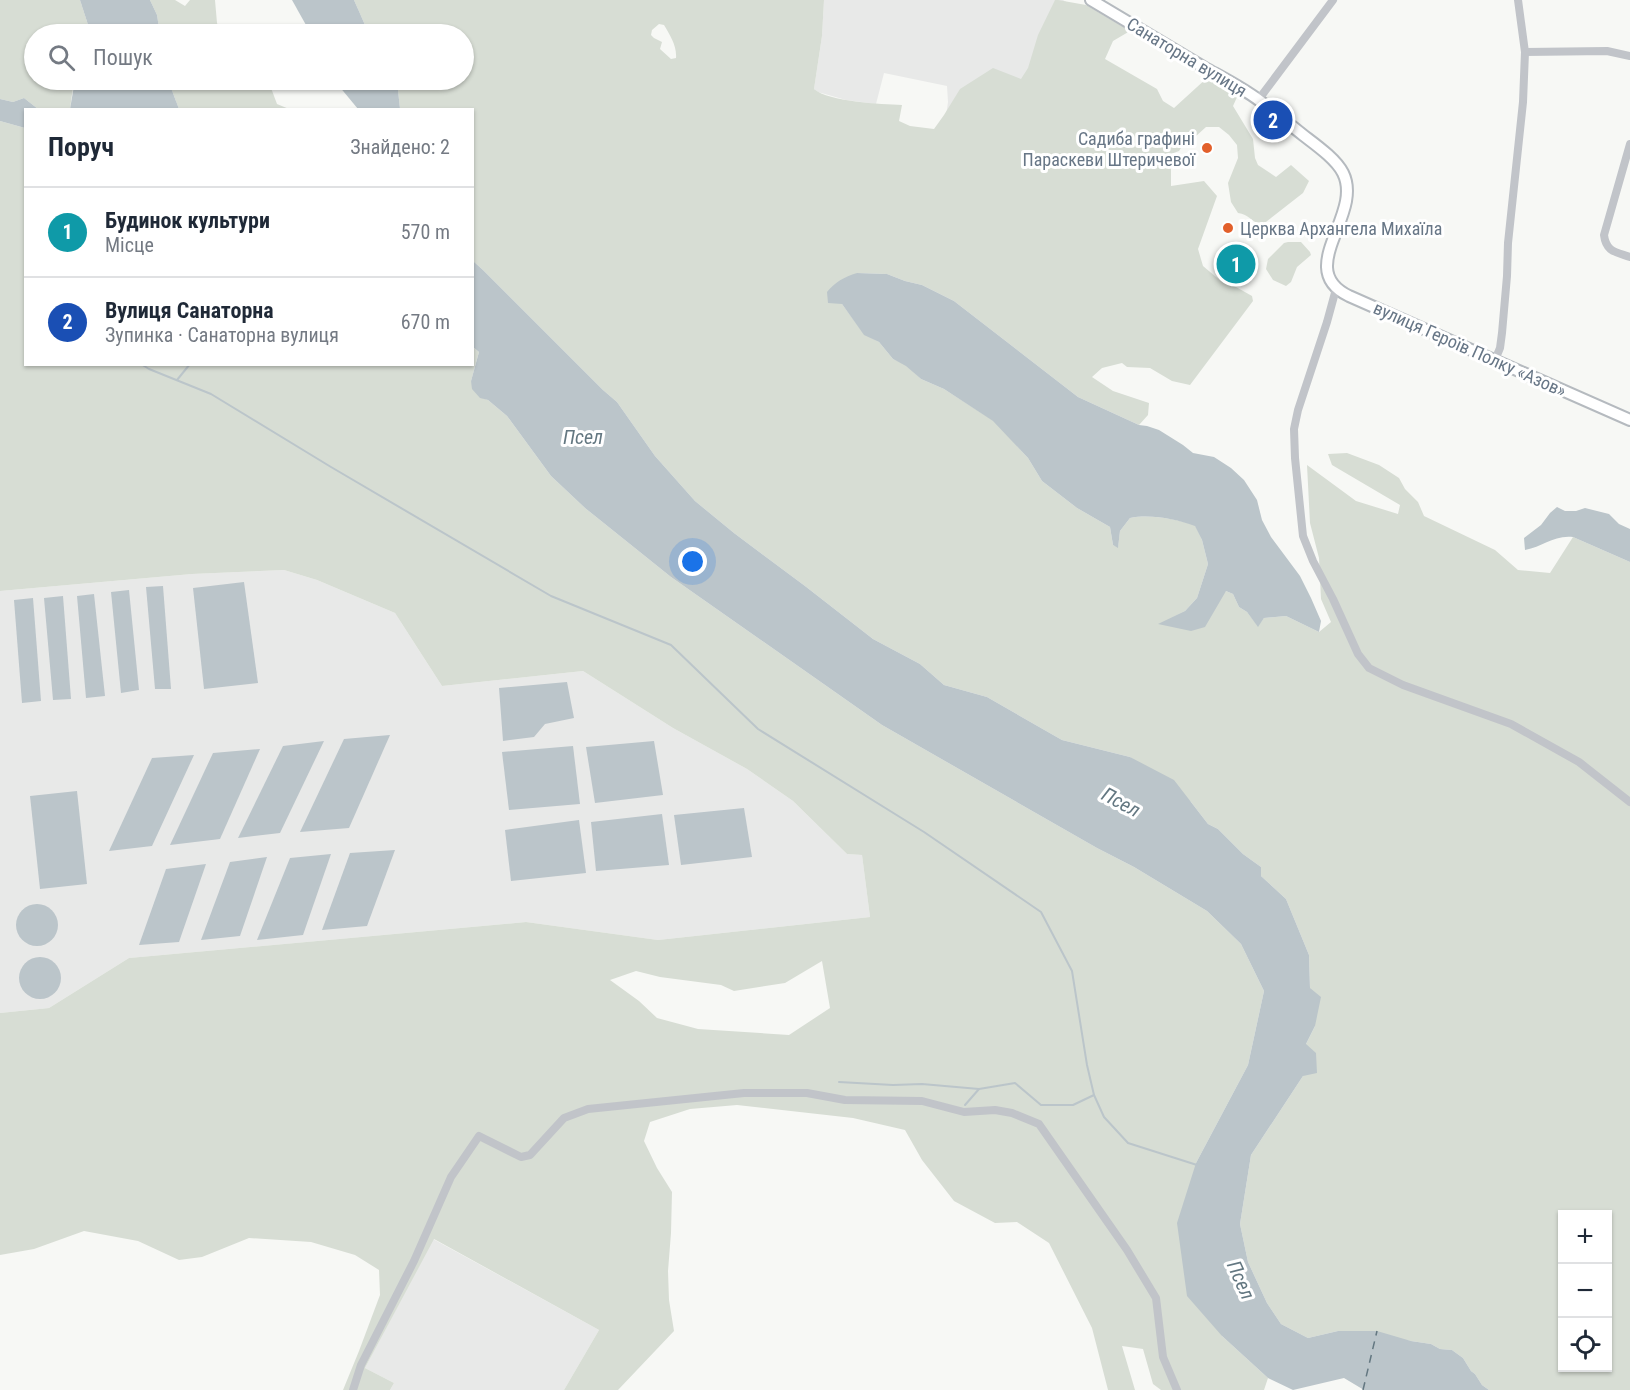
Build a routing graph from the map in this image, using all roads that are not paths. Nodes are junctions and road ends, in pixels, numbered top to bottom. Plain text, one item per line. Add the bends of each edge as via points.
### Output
1 (1091, 0) edge
2 (1333, 0) edge
3 (1518, 0) edge
4 (1525, 52) junction
5 (1630, 56) edge
6 (1258, 99) junction
7 (1630, 144) edge
8 (1630, 256) edge
9 (1336, 289) junction
10 (1495, 360) junction
11 (1630, 420) edge
12 (1630, 802) edge
13 (353, 1390) edge
14 (1177, 1390) edge

1 - 6 main road, Санаторна вулиця
2 - 6 street
3 - 4 street
4 - 5 street via 1607,51
4 - 10 street via 1502,333
6 - 9 main road, Санаторна вулиця via 1322,150 1343,173 1346,207 1326,264
7 - 8 street via 1604,235 1607,247
9 - 10 main road, вулиця Героїв Полку «Азов»
9 - 12 street via 1298,410 1294,458 1303,536 1358,654 1369,668 1403,685 1511,724 1579,762
10 - 11 main road, вулиця Героїв Полку «Азов»
13 - 14 street via 451,1177 479,1136 521,1157 530,1155 564,1119 588,1109 744,1093 922,1101 964,1112 1012,1113 1039,1124 1156,1298 1163,1357

